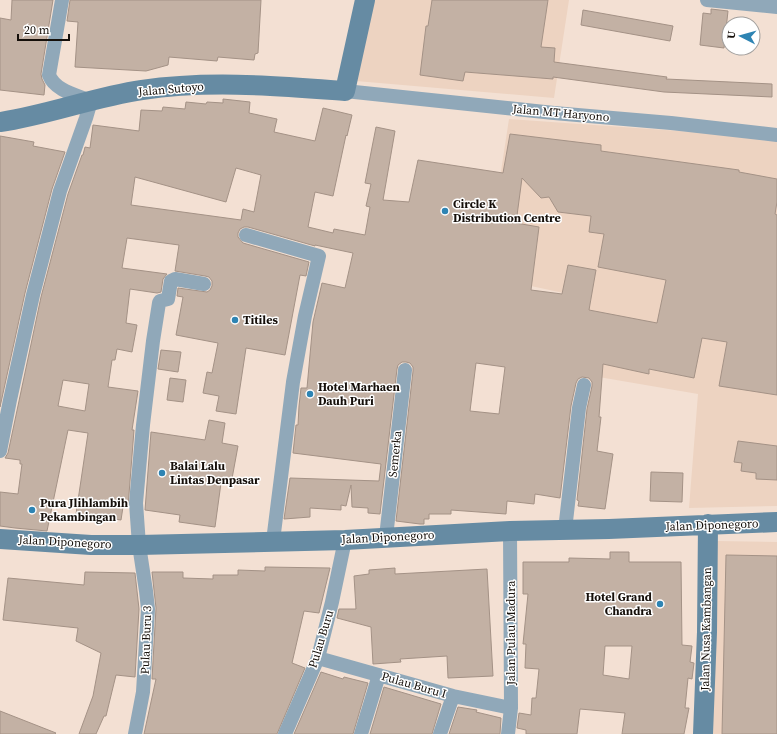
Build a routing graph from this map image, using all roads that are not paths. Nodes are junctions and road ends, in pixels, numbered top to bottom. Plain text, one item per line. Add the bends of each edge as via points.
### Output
1 (62, 0) edge
2 (365, 0) edge
3 (707, 0) edge
4 (777, 7) edge
5 (344, 92) junction
6 (91, 101) junction
7 (0, 122) edge
8 (777, 135) edge
9 (246, 235) dead end
10 (204, 284) dead end
11 (405, 370) dead end
12 (584, 384) dead end
13 (0, 450) edge
14 (777, 522) edge
15 (708, 524) junction
16 (565, 530) junction
17 (510, 531) junction
18 (386, 537) junction
19 (0, 539) edge
20 (345, 540) junction
21 (272, 541) junction
22 (139, 545) junction
23 (318, 658) junction
24 (379, 675) junction
25 (453, 696) junction
26 (511, 708) junction
27 (135, 734) edge
28 (285, 734) edge
29 (361, 734) edge
30 (440, 734) edge
31 (508, 734) edge
32 (703, 734) edge

1 - 6 street via 49,75 57,86
2 - 5 main road
3 - 4 street
5 - 6 main road, Jalan Sutoyo via 273,86 176,86 141,90
5 - 8 street, Jalan MT Haryono
6 - 7 main road, Jalan Sutoyo
6 - 13 street via 58,198 11,392
9 - 21 street via 319,256 293,382
10 - 22 street, Pulau Buru 3 via 172,280 170,296 159,303 152,341 136,503
11 - 18 street, Semerka
12 - 16 street
14 - 15 main road, Jalan Diponegoro
15 - 16 main road, Jalan Diponegoro
15 - 32 main road, Jalan Nusa Kambangan
16 - 17 main road, Jalan Diponegoro
17 - 18 main road, Jalan Diponegoro
17 - 26 street, Jalan Pulau Madura
18 - 20 main road, Jalan Diponegoro
19 - 22 main road, Jalan Diponegoro via 91,545
20 - 21 main road, Jalan Diponegoro
20 - 23 street, Pulau Buru
21 - 22 main road, Jalan Diponegoro
22 - 27 street, Pulau Buru 3 via 148,609 143,692
23 - 24 street, Pulau Buru I
23 - 28 street, Pulau Buru
24 - 25 street, Pulau Buru I
24 - 29 street
25 - 26 street, Pulau Buru I
25 - 30 street
26 - 31 street, Jalan Pulau Madura

